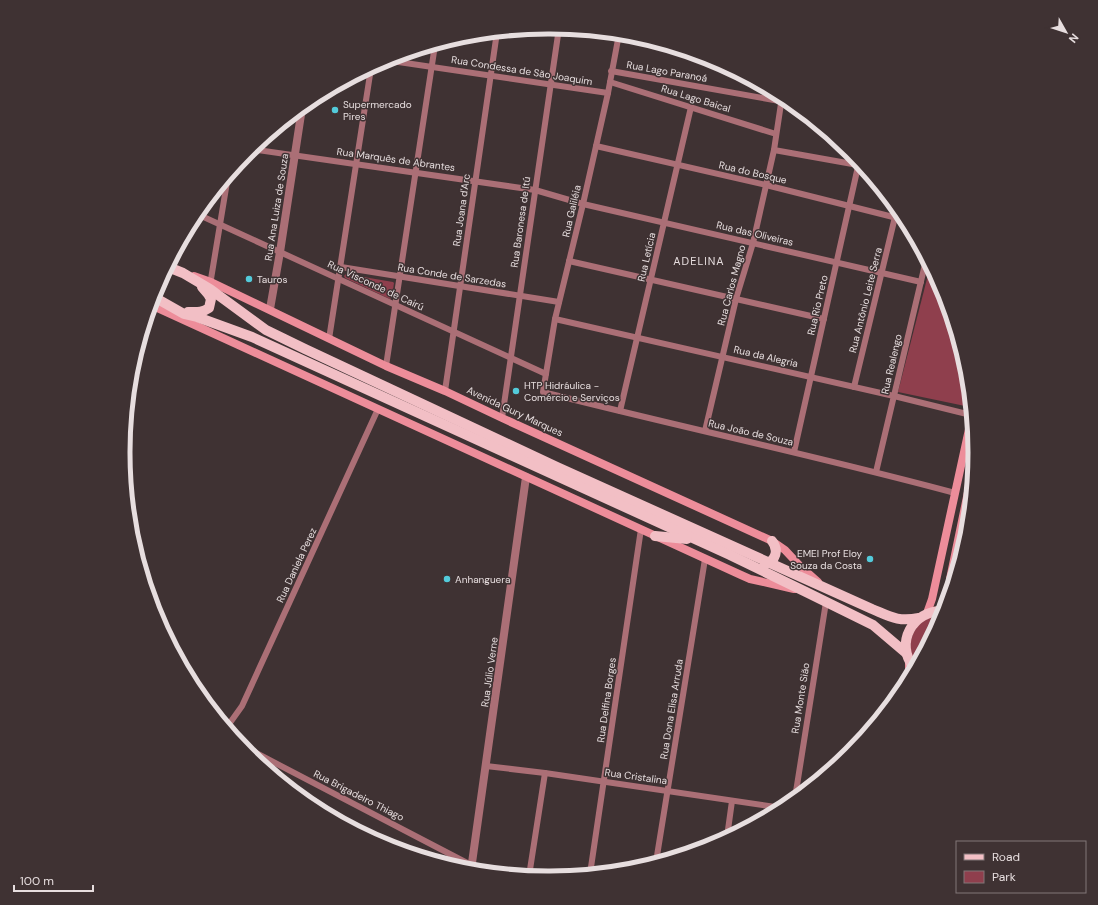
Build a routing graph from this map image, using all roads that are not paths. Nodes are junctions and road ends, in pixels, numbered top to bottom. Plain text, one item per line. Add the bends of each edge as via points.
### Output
1 (558, 34) edge
2 (496, 38) edge
3 (618, 40) edge
4 (434, 50) edge
5 (399, 62) edge
6 (431, 67) junction
7 (611, 71) junction
8 (370, 74) edge
9 (491, 75) junction
10 (610, 82) junction
11 (551, 85) junction
12 (608, 94) junction
13 (769, 97) edge
14 (781, 104) edge
15 (691, 107) junction
16 (301, 115) edge
17 (776, 134) junction
18 (596, 146) junction
19 (260, 150) edge
20 (774, 150) junction
21 (294, 155) junction
22 (850, 163) edge
23 (357, 164) junction
24 (678, 165) junction
25 (857, 169) edge
26 (416, 173) junction
27 (475, 181) junction
28 (766, 185) junction
29 (227, 186) edge
30 (535, 190) junction
31 (583, 204) junction
32 (849, 207) junction
33 (203, 217) edge
34 (895, 217) joint
35 (664, 222) junction
36 (221, 224) junction
37 (753, 243) junction
38 (280, 252) junction
39 (569, 261) junction
40 (837, 262) junction
41 (340, 267) junction
42 (924, 268) edge
43 (173, 269) edge
44 (183, 273) junction
45 (881, 273) junction
46 (400, 277) junction
47 (339, 279) junction
48 (651, 280) junction
49 (921, 282) junction
50 (210, 285) junction
51 (460, 286) junction
52 (520, 296) junction
53 (211, 299) junction
54 (736, 299) junction
55 (159, 302) edge
56 (159, 302) edge
57 (559, 302) junction
58 (396, 305) junction
59 (270, 310) junction
60 (183, 315) junction
61 (555, 319) junction
62 (824, 319) junction
63 (453, 332) junction
64 (637, 337) junction
65 (329, 339) junction
66 (723, 356) junction
67 (510, 358) junction
68 (386, 366) junction
69 (546, 374) junction
70 (811, 377) junction
71 (854, 387) junction
72 (444, 391) junction
73 (543, 392) joint
74 (894, 396) junction
75 (378, 409) junction
76 (620, 411) junction
77 (966, 414) edge
78 (502, 418) junction
79 (705, 431) junction
80 (967, 437) edge
81 (966, 444) junction
82 (794, 452) junction
83 (968, 465) edge
84 (876, 472) junction
85 (526, 477) junction
86 (955, 493) junction
87 (641, 529) junction
88 (655, 536) junction
89 (695, 539) junction
90 (772, 541) junction
91 (730, 555) junction
92 (705, 559) junction
93 (770, 563) junction
94 (825, 588) junction
95 (806, 592) junction
96 (826, 602) junction
97 (937, 611) edge
98 (923, 616) junction
99 (910, 660) edge
100 (230, 723) edge
101 (261, 756) edge
102 (486, 766) junction
103 (545, 773) junction
104 (604, 782) junction
105 (796, 790) edge
106 (668, 791) junction
107 (732, 801) junction
108 (772, 807) edge
109 (728, 831) edge
110 (657, 857) edge
111 (458, 861) edge
112 (472, 864) edge
113 (591, 868) edge
114 (530, 870) edge

1 - 11 street, Rua Baronesa de Itú
2 - 9 street, Rua Joana d'Arc
3 - 7 street, Rua Galiléia
4 - 6 street
5 - 6 street, Rua Condessa de São Joaquim
6 - 9 street, Rua Condessa de São Joaquim
6 - 26 street
7 - 10 street, Rua Galiléia
7 - 13 street, Rua Lago Paranoá
8 - 23 street
9 - 11 street, Rua Condessa de São Joaquim
9 - 27 street, Rua Joana d'Arc
10 - 12 street, Rua Galiléia
10 - 15 street, Rua Lago Baical
11 - 12 street, Rua Condessa de São Joaquim
11 - 30 street, Rua Baronesa de Itú
12 - 18 street, Rua Galiléia
14 - 17 street, Rua Carlos Magno
15 - 17 street, Rua Lago Baical
15 - 24 street, Rua Letícia
16 - 21 street, Rua Ana Luiza de Souza
17 - 20 street, Rua Carlos Magno
18 - 24 street, Rua do Bosque
18 - 31 street, Rua Galiléia
19 - 21 street, Rua Marquês de Abrantes
20 - 22 street
20 - 28 street, Rua Carlos Magno
21 - 23 street, Rua Marquês de Abrantes
21 - 38 street, Rua Ana Luiza de Souza
23 - 26 street, Rua Marquês de Abrantes
23 - 41 street
24 - 28 street, Rua do Bosque
24 - 35 street, Rua Letícia
25 - 32 street, Rua Rio Preto
26 - 27 street, Rua Marquês de Abrantes
26 - 46 street
27 - 30 street, Rua Marquês de Abrantes
27 - 51 street, Rua Joana d'Arc
28 - 32 street, Rua do Bosque
28 - 37 street, Rua Carlos Magno
29 - 36 street
30 - 31 street, Rua Marquês de Abrantes
30 - 52 street, Rua Baronesa de Itú
31 - 35 street, Rua das Oliveiras
31 - 39 street, Rua Galiléia
32 - 34 street, Rua do Bosque
32 - 40 street, Rua Rio Preto
33 - 36 street, Rua Visconde de Cairú
34 - 45 street, Rua Antônio Leite Serra
35 - 37 street, Rua das Oliveiras
35 - 48 street, Rua Letícia
36 - 38 street, Rua Visconde de Cairú
36 - 50 street
37 - 40 street, Rua das Oliveiras
37 - 54 street, Rua Carlos Magno
38 - 47 street, Rua Visconde de Cairú
38 - 59 street, Rua Ana Luiza de Souza
39 - 48 street
39 - 57 street, Rua Galiléia
40 - 45 street, Rua das Oliveiras
40 - 62 street, Rua Rio Preto
41 - 46 street, Rua Conde de Sarzedas
41 - 47 street
42 - 49 street, Rua Realengo
43 - 44 main road, Avenida Gury Marques
44 - 50 main road, Avenida Gury Marques
44 - 53 main road via 204,289
45 - 49 street, Rua das Oliveiras
45 - 71 street, Rua Antônio Leite Serra
46 - 51 street, Rua Conde de Sarzedas
46 - 58 street
47 - 58 street, Rua Visconde de Cairú
47 - 65 street
48 - 54 street
48 - 64 street, Rua Letícia
49 - 74 street, Rua Realengo
50 - 53 street
50 - 59 main road, Avenida Gury Marques
50 - 93 main road, Avenida Gury Marques via 258,324 284,340
51 - 52 street, Rua Conde de Sarzedas
51 - 63 street, Rua Joana d'Arc
52 - 57 street, Rua Conde de Sarzedas
52 - 67 street, Rua Baronesa de Itú
53 - 60 main road via 209,308 204,311
54 - 62 street
54 - 66 street, Rua Carlos Magno
55 - 60 main road
56 - 60 main road
57 - 61 street, Rua Galiléia
58 - 63 street, Rua Visconde de Cairú
58 - 68 street
59 - 65 main road, Avenida Gury Marques
60 - 75 main road
60 - 89 main road via 197,317 252,337
61 - 64 street, Rua da Alegria
61 - 69 street, Rua Galiléia
62 - 70 street, Rua Rio Preto
63 - 67 street, Rua Visconde de Cairú
63 - 72 street, Rua Joana d'Arc
64 - 66 street, Rua da Alegria
64 - 76 street, Rua Letícia
65 - 68 main road, Avenida Gury Marques
66 - 70 street, Rua da Alegria
66 - 79 street, Rua Carlos Magno
67 - 69 street, Rua Visconde de Cairú
67 - 78 street, Rua Baronesa de Itú
68 - 72 main road, Avenida Gury Marques
69 - 73 street, Rua Galiléia
70 - 71 street, Rua da Alegria
70 - 82 street, Rua Rio Preto
71 - 74 street, Rua da Alegria
72 - 78 main road, Avenida Gury Marques
73 - 76 street, Rua João de Souza
74 - 77 street, Rua da Alegria
74 - 84 street, Rua Realengo
75 - 85 main road
75 - 100 street, Rua Daniela Perez via 242,706
76 - 79 street, Rua João de Souza
78 - 90 main road, Avenida Gury Marques
79 - 82 street, Rua João de Souza
80 - 81 main road
81 - 83 main road
81 - 86 main road
82 - 84 street, Rua João de Souza
84 - 86 street, Rua João de Souza
85 - 87 main road
85 - 102 street, Rua Júlio Verne
86 - 98 main road via 932,599
87 - 88 main road
87 - 104 street, Rua Delfina Borges
88 - 89 main road
88 - 92 main road
89 - 91 main road
90 - 93 main road via 776,551
90 - 94 main road, Avenida Gury Marques
91 - 93 main road via 759,565
91 - 95 main road
92 - 95 main road via 750,579
92 - 106 street, Rua Dona Elisa Arruda
93 - 94 main road, Avenida Gury Marques
94 - 98 main road, Avenida Gury Marques via 898,619
95 - 96 main road
96 - 99 main road via 873,624
96 - 105 street, Rua Monte Sião
97 - 98 main road, Avenida Gury Marques
98 - 99 main road via 912,625 908,634 906,643
101 - 111 street, Rua Brigadeiro Thiago
102 - 103 street, Rua Cristalina
102 - 112 street, Rua Júlio Verne
103 - 104 street, Rua Cristalina
103 - 114 street
104 - 106 street, Rua Cristalina
104 - 113 street, Rua Delfina Borges
106 - 107 street, Rua Cristalina
106 - 110 street, Rua Dona Elisa Arruda
107 - 108 street, Rua Cristalina
107 - 109 street

